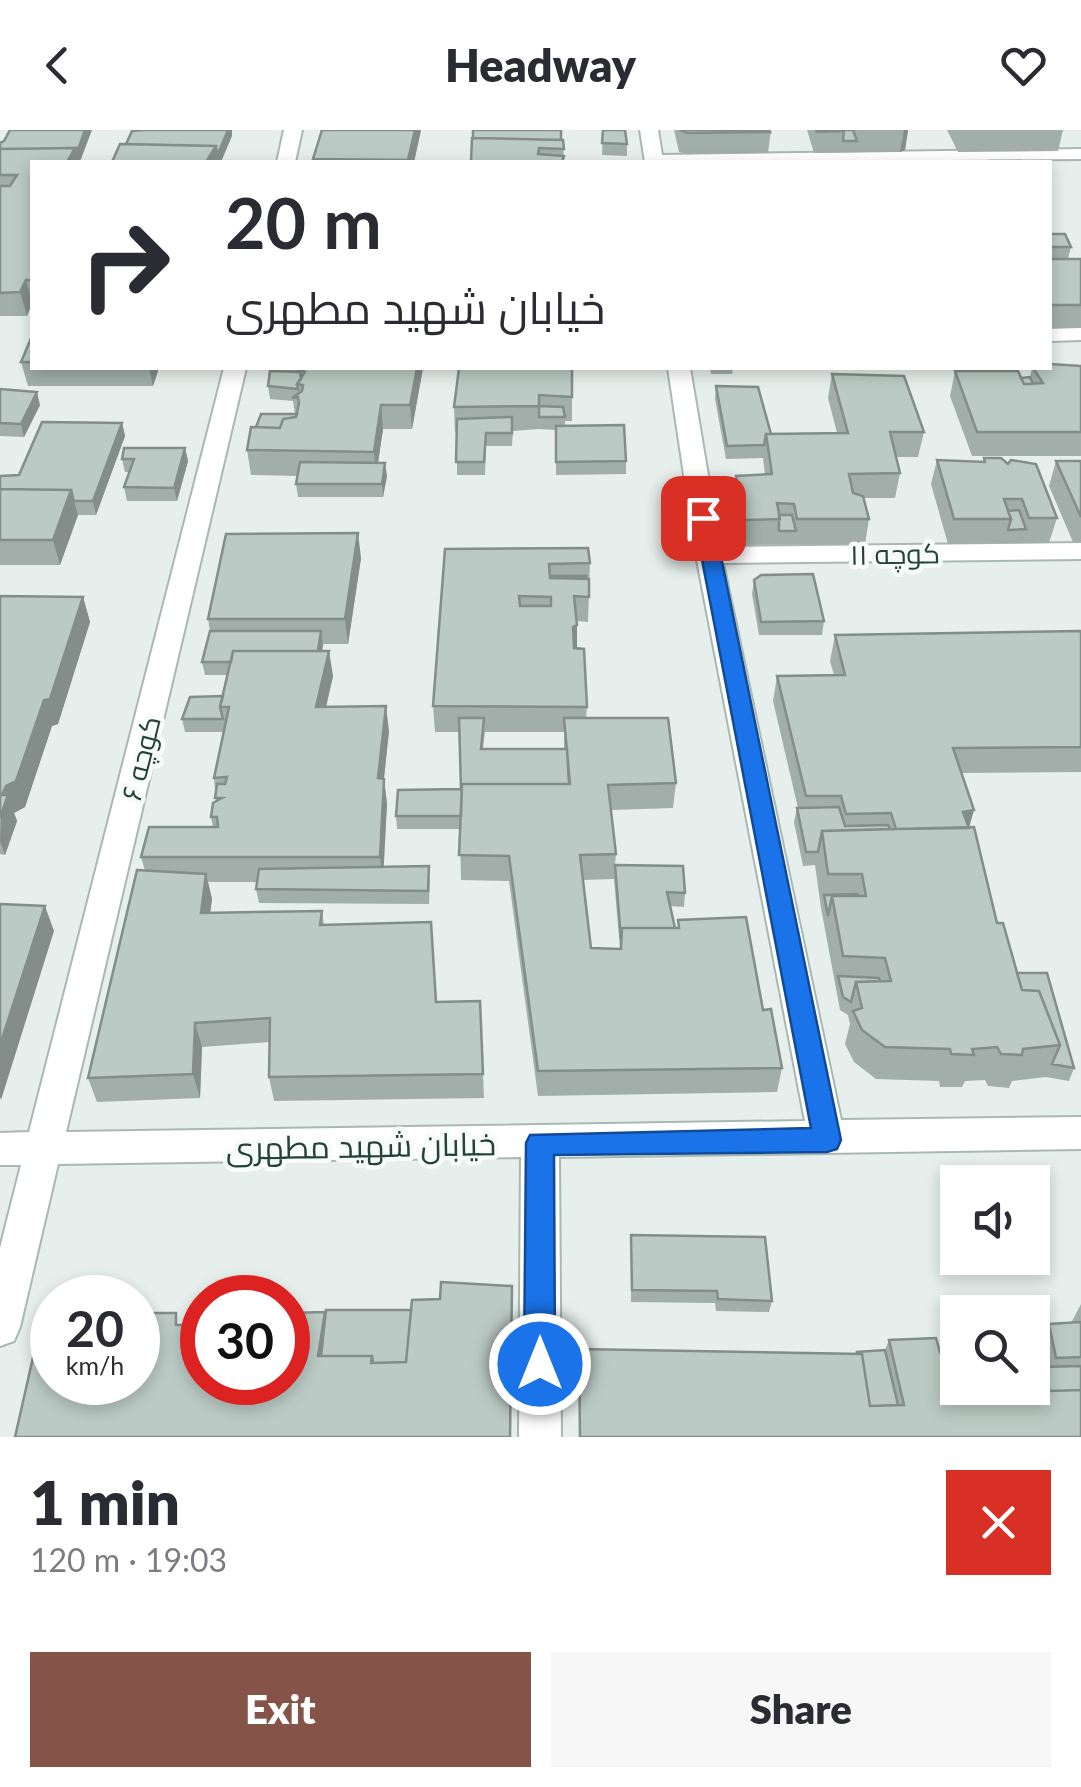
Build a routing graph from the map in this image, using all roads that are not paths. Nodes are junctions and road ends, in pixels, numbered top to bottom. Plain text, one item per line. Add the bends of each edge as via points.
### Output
1 (294, 130) edge
2 (649, 130) edge
3 (1081, 154) edge
4 (286, 160) edge
5 (654, 160) edge
6 (761, 160) edge
7 (1081, 334) edge
8 (1052, 335) edge
9 (235, 370) edge
10 (679, 370) edge
11 (1081, 551) edge
12 (709, 555) junction
13 (1081, 1133) edge
14 (827, 1140) junction
15 (540, 1143) junction
16 (0, 1149) edge
17 (44, 1149) junction
18 (0, 1327) edge
19 (540, 1437) edge

1 - 4 street
2 - 5 street
3 - 6 street
7 - 8 street
9 - 17 street, کوچه ۶
10 - 12 street
11 - 12 street, کوچه ۱۱
12 - 14 street
13 - 14 street, خیابان شهید مطهری
14 - 15 street, خیابان شهید مطهری
15 - 17 street, خیابان شهید مطهری
15 - 19 street
16 - 17 street, خیابان شهید مطهری
17 - 18 street, کوچه ۶

